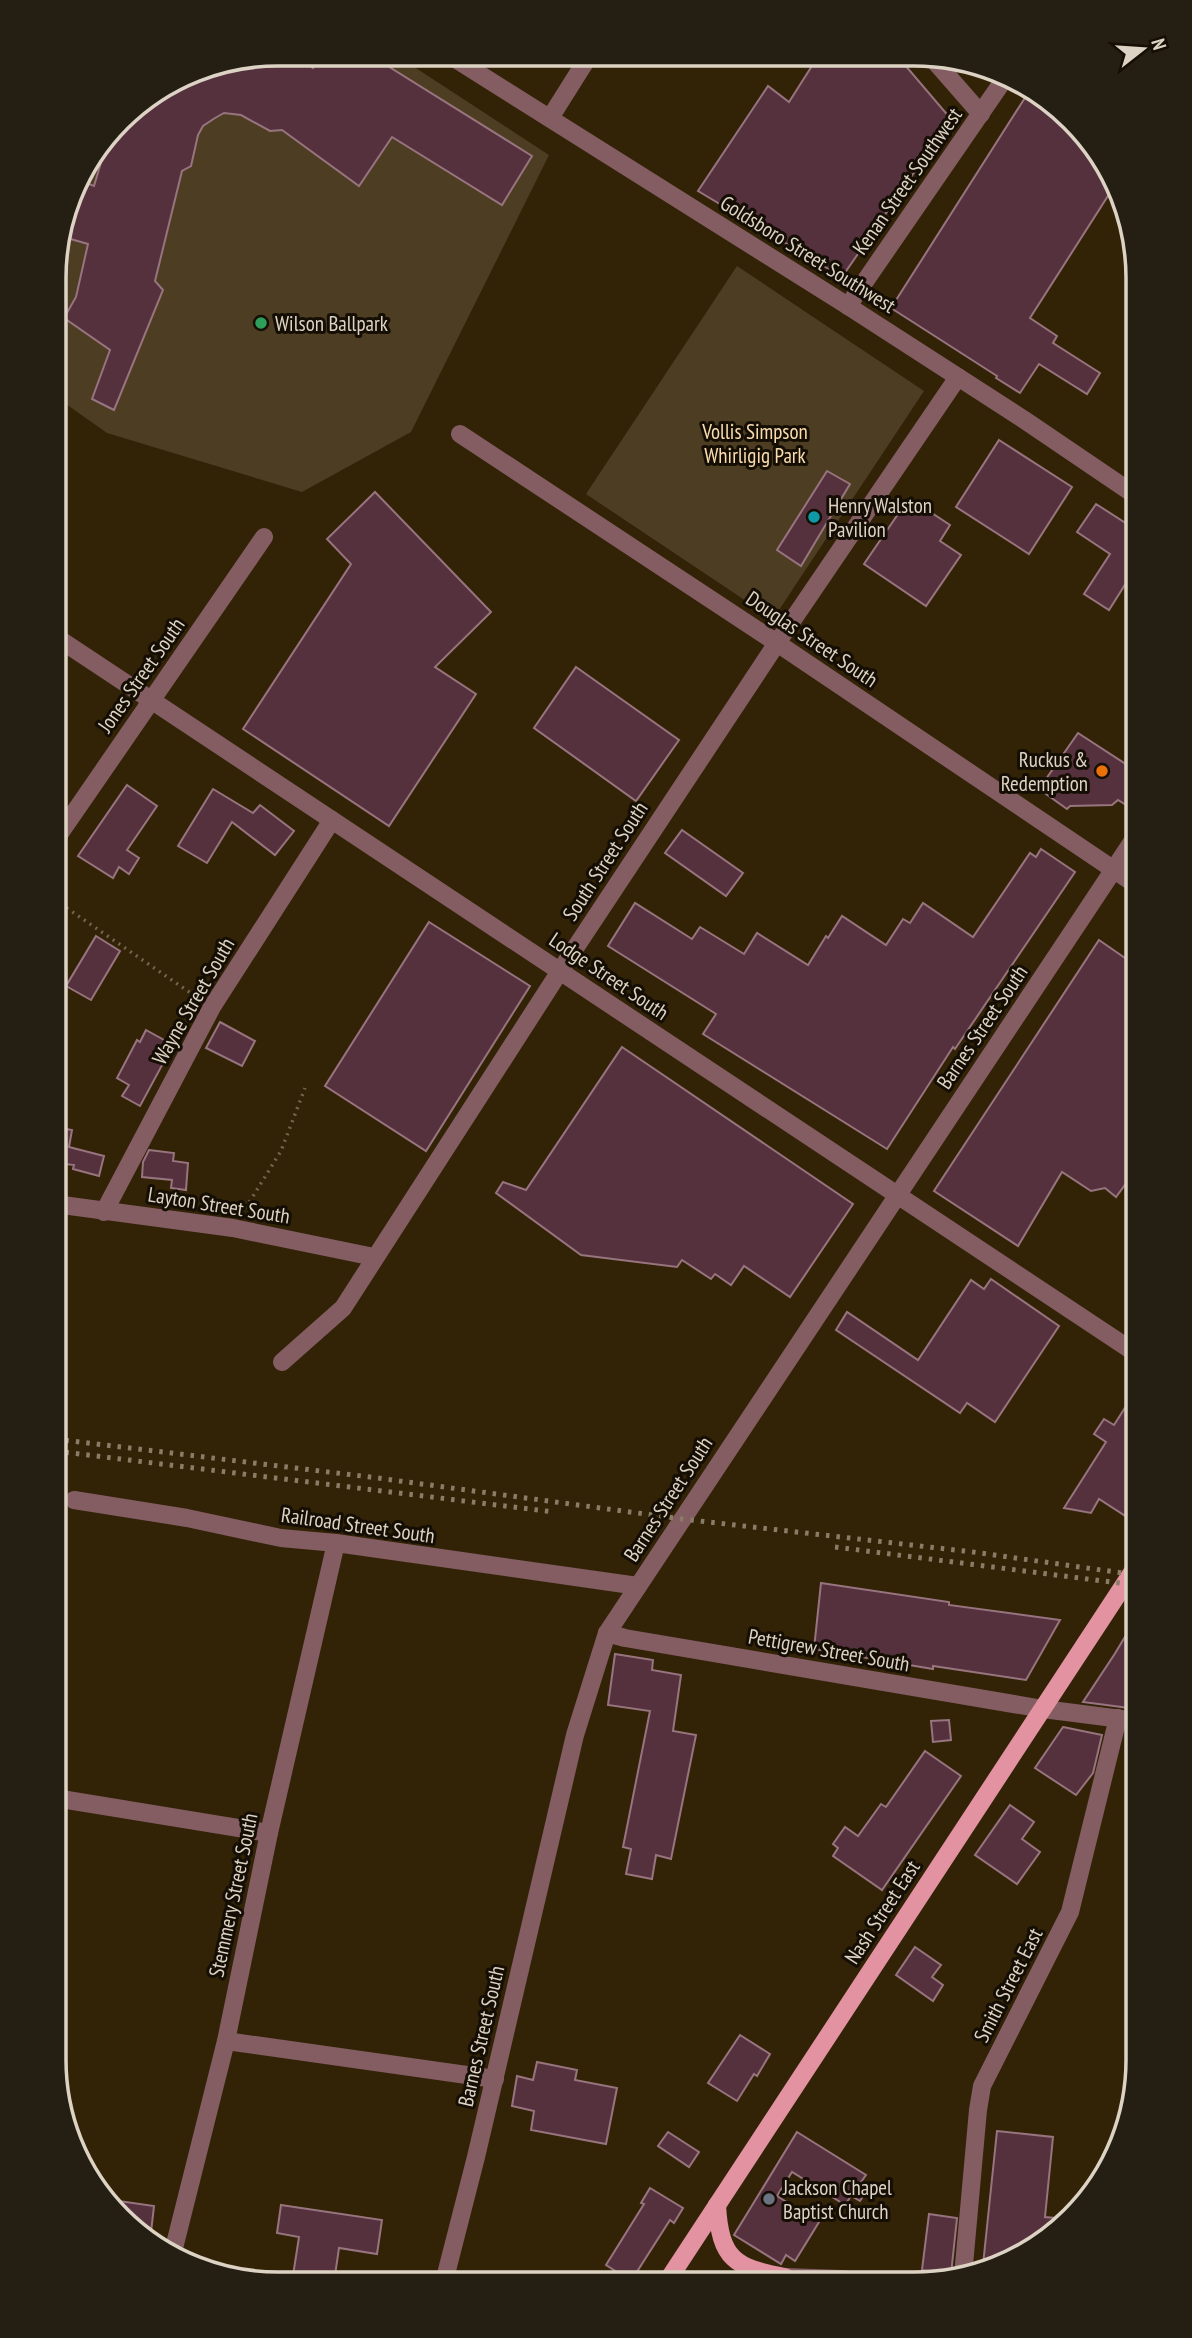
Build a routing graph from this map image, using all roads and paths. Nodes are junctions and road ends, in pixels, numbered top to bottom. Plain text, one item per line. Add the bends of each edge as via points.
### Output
1 (468, 67) edge
2 (582, 67) edge
3 (941, 68) edge
4 (1000, 85) edge
5 (981, 114) junction
6 (550, 118) junction
7 (848, 306) junction
8 (958, 377) junction
9 (460, 434) dead end
10 (1126, 489) edge
11 (264, 537) dead end
12 (777, 643) junction
13 (67, 644) edge
14 (150, 699) junction
15 (332, 820) junction
16 (67, 822) edge
17 (1126, 851) edge
18 (1114, 869) junction
19 (1126, 877) edge
20 (67, 908) edge
21 (560, 971) junction
22 (212, 1007) junction
23 (305, 1088) dead end
24 (897, 1194) junction
25 (66, 1206) edge
26 (104, 1212) junction
27 (233, 1228) junction
28 (374, 1257) junction
29 (1125, 1346) edge
30 (282, 1362) dead end
31 (74, 1500) dead end
32 (336, 1543) junction
33 (1125, 1583) edge
34 (638, 1586) junction
35 (607, 1633) junction
36 (1043, 1709) junction
37 (1118, 1718) junction
38 (1125, 1719) edge
39 (66, 1800) edge
40 (269, 1833) junction
41 (226, 2041) junction
42 (495, 2079) junction
43 (717, 2205) junction
44 (175, 2244) edge
45 (964, 2265) edge
46 (447, 2272) edge
47 (673, 2272) edge
48 (759, 2272) edge

1 - 6 street, Goldsboro Street Southwest
2 - 6 street
3 - 5 street
4 - 5 street, Kenan Street Southwest
5 - 7 street, Kenan Street Southwest
6 - 7 street, Goldsboro Street Southwest
7 - 8 street, Goldsboro Street Southwest
8 - 10 street, Goldsboro Street Southwest
8 - 12 street, South Street South
9 - 12 street, Douglas Street South
11 - 14 street, Jones Street South
12 - 18 street, Douglas Street South
12 - 21 street, South Street South
13 - 14 street, Lodge Street South
14 - 15 street, Lodge Street South
14 - 16 street, Jones Street South
15 - 21 street, Lodge Street South
15 - 22 street, Wayne Street South
17 - 18 street, Barnes Street South
18 - 19 street, Douglas Street South
18 - 24 street, Barnes Street South
20 - 22 path
21 - 24 street, Lodge Street South
21 - 28 street, South Street South
22 - 26 street, Wayne Street South
23 - 27 path via 281,1151
24 - 29 street, Lodge Street South
24 - 34 street, Barnes Street South
25 - 26 street, Layton Street South
26 - 27 street, Layton Street South
27 - 28 street, Layton Street South
28 - 30 street, South Street South via 343,1308
31 - 32 street, Railroad Street South via 281,1538
32 - 34 street, Railroad Street South
32 - 40 street, Stemmery Street South
33 - 36 main road, Nash Street East
34 - 35 street, Barnes Street South
35 - 36 street, Pettigrew Street South
35 - 42 street, Barnes Street South via 575,1735
36 - 37 street, Pettigrew Street South
36 - 43 main road, Nash Street East
37 - 38 street, Pettigrew Street South
37 - 45 street, Smith Street East via 1070,1912 982,2086
39 - 40 street
40 - 41 street, Stemmery Street South
41 - 42 street
41 - 44 street, Stemmery Street South
42 - 46 street, Barnes Street South
43 - 47 main road, Nash Street East
43 - 48 main road via 721,2238 732,2255

